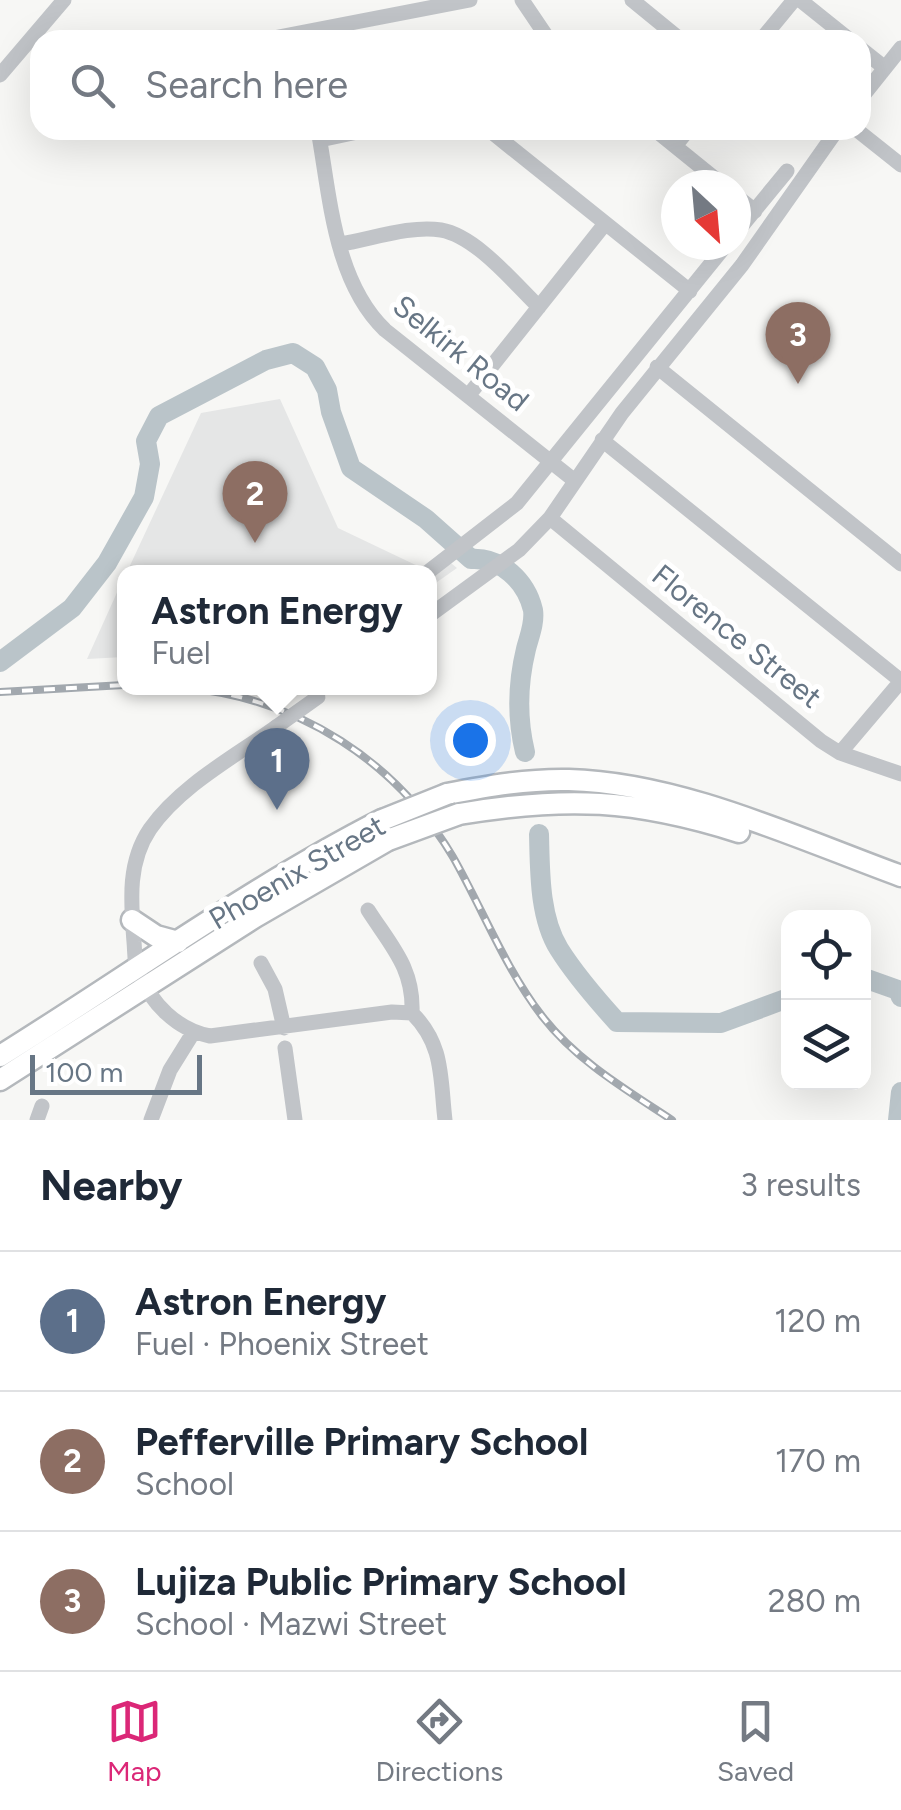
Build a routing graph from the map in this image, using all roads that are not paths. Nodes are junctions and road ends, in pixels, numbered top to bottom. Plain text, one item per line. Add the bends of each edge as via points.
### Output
1 (64, 0) edge
2 (470, 0) edge
3 (522, 0) edge
4 (632, 0) edge
5 (797, 0) edge
6 (38, 30) edge
7 (329, 30) edge
8 (542, 30) edge
9 (669, 30) edge
10 (770, 30) edge
11 (837, 30) edge
12 (30, 40) edge
13 (901, 48) edge
14 (871, 57) edge
15 (885, 68) junction
16 (0, 75) edge
17 (871, 86) edge
18 (320, 140) edge
19 (501, 140) edge
20 (668, 140) edge
21 (680, 140) edge
22 (830, 140) edge
23 (870, 140) edge
24 (675, 146) junction
25 (901, 165) edge
26 (705, 170) edge
27 (788, 171) dead end
28 (751, 208) edge
29 (754, 211) junction
30 (751, 215) edge
31 (604, 225) junction
32 (341, 244) junction
33 (714, 260) edge
34 (690, 291) junction
35 (539, 307) junction
36 (658, 367) junction
37 (468, 396) junction
38 (602, 440) junction
39 (552, 462) junction
40 (575, 481) junction
41 (550, 518) junction
42 (901, 564) edge
43 (437, 566) edge
44 (437, 610) edge
45 (901, 681) edge
46 (320, 695) edge
47 (840, 753) junction
48 (901, 774) edge
49 (739, 824) junction
50 (385, 830) junction
51 (901, 876) edge
52 (901, 889) edge
53 (368, 910) dead end
54 (132, 920) junction
55 (178, 942) junction
56 (262, 963) dead end
57 (142, 978) junction
58 (412, 1013) junction
59 (284, 1028) junction
60 (193, 1032) junction
61 (284, 1048) dead end
62 (0, 1056) edge
63 (0, 1080) edge
64 (151, 1120) edge
65 (295, 1120) edge
66 (445, 1120) edge

1 - 6 street
2 - 7 street
3 - 8 street
4 - 9 street
5 - 10 street
5 - 11 street
12 - 16 street
13 - 15 street
14 - 15 street
15 - 17 street
18 - 32 street, Selkirk Road
19 - 31 street
20 - 24 street
21 - 24 street
22 - 36 street via 742,266
23 - 25 street
24 - 26 street
27 - 29 street
28 - 29 street
29 - 30 street
31 - 34 street
31 - 35 street
32 - 35 street via 425,230 456,235
32 - 37 street, Selkirk Road via 358,296 374,320
33 - 34 street
34 - 39 street
35 - 37 street
36 - 38 street
36 - 42 street
37 - 39 street, Selkirk Road
38 - 40 street
38 - 45 street
39 - 40 street, Selkirk Road
39 - 43 street via 516,503
40 - 41 street
41 - 44 street
41 - 47 street, Florence Street
45 - 47 street
46 - 54 street, bridge via 179,798 151,828 135,861
47 - 48 street, Florence Street
49 - 50 main road, Phoenix Street, bridge via 594,801 525,802
49 - 50 main road, Phoenix Street, bridge via 624,785 526,780 447,794
49 - 51 main road
49 - 52 main road
50 - 55 main road, Phoenix Street via 344,838
50 - 57 main road, Phoenix Street via 318,878
53 - 58 street via 410,979
54 - 55 main road
54 - 57 street
55 - 57 main road, Phoenix Street
56 - 59 street
57 - 60 street via 168,1016
57 - 62 main road, Phoenix Street
57 - 63 main road, Phoenix Street
58 - 59 street
58 - 66 street via 434,1043
59 - 60 street via 224,1036
60 - 64 street
61 - 65 street

